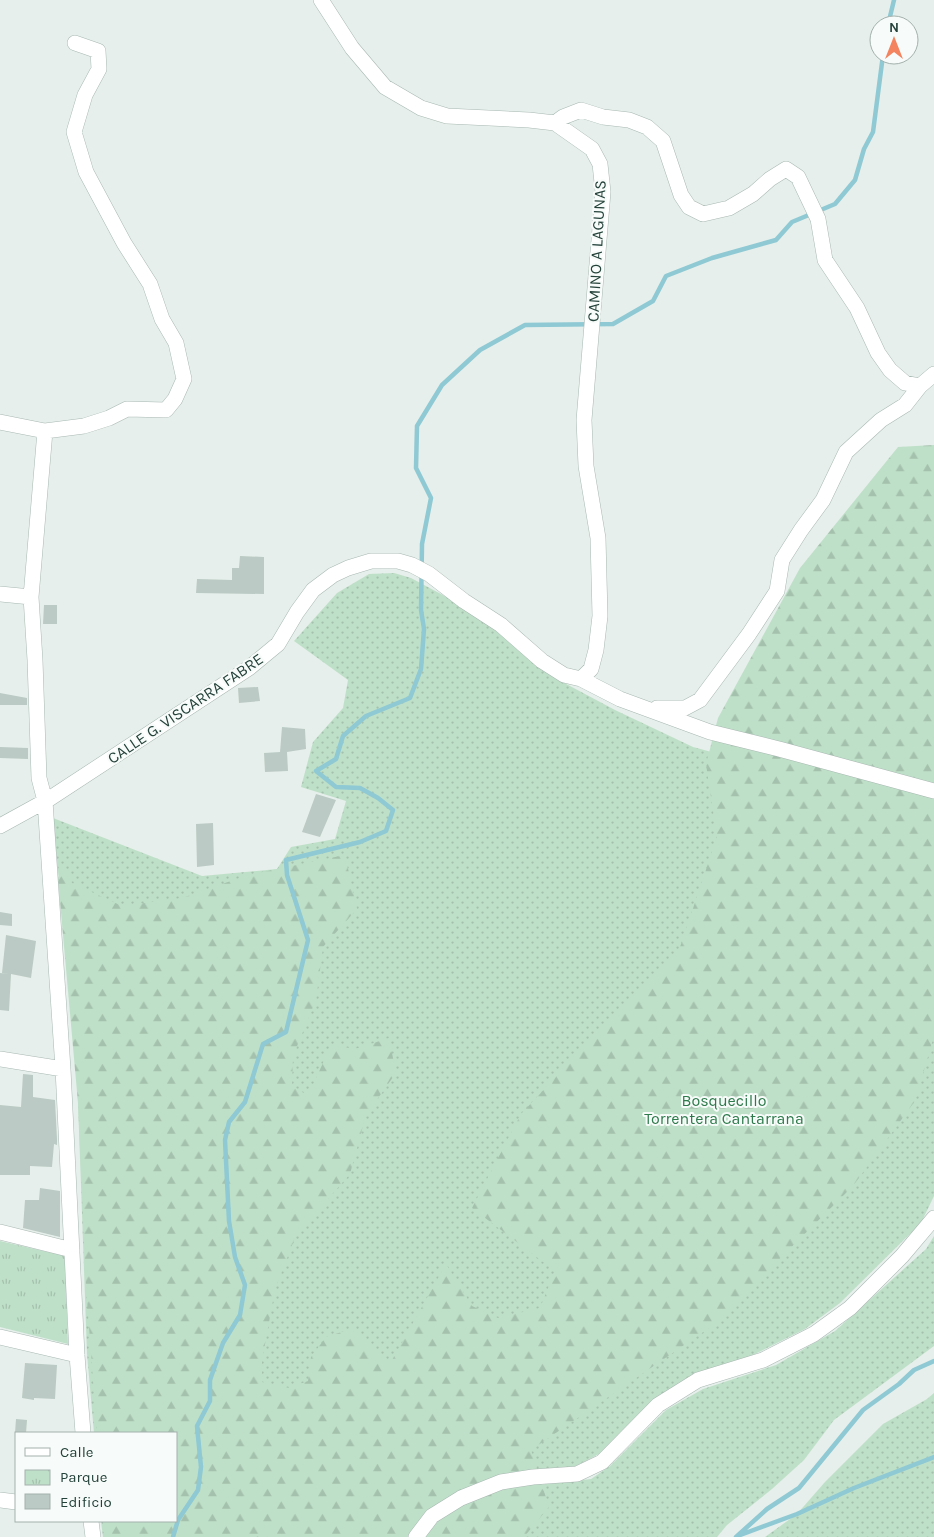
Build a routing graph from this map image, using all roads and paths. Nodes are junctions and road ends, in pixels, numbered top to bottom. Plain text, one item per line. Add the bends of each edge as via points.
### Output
1 (321, 0) edge
2 (75, 43) dead end
3 (555, 123) junction
4 (934, 374) edge
5 (920, 386) junction
6 (0, 422) edge
7 (45, 430) junction
8 (0, 594) edge
9 (31, 597) junction
10 (581, 679) junction
11 (620, 698) junction
12 (934, 791) edge
13 (45, 801) junction
14 (0, 826) edge
15 (0, 1059) edge
16 (64, 1069) junction
17 (934, 1218) edge
18 (0, 1232) edge
19 (72, 1250) junction
20 (0, 1337) edge
21 (76, 1355) junction
22 (83, 1432) edge
23 (0, 1500) edge
24 (15, 1502) edge
25 (91, 1522) edge
26 (93, 1537) edge
27 (416, 1537) edge

1 - 3 street, CAMINO A LAGUNAS via 352,48 386,87 421,108 447,116
2 - 7 street via 98,51 98,69 85,95 74,132 86,172 150,284 162,319 176,343 184,379 166,410 127,409 84,426
3 - 5 street via 582,110 647,127 663,142 681,194 689,207 703,214 729,208 786,169 798,177 818,219 825,260 857,308 878,353 904,383
3 - 10 street, CAMINO A LAGUNAS via 592,149 600,164 603,192 584,420 586,466 598,538 600,616 591,669
4 - 5 street
5 - 11 street via 904,405 881,420 846,452 823,500 782,560 777,591 700,700 685,708 659,708
6 - 7 street
7 - 9 street
8 - 9 street
9 - 13 street via 39,778
10 - 11 street, CALLE G. VISCARRA FABRE
10 - 13 street, CALLE G. VISCARRA FABRE via 564,674 542,661 501,625 429,574 398,561 371,562 333,575 313,590 278,644 250,668
11 - 12 street via 710,732
13 - 14 street, CALLE G. VISCARRA FABRE
13 - 16 street
15 - 16 street
16 - 19 street
17 - 27 street via 902,1256 850,1308 814,1334 763,1360 698,1380 658,1405 602,1462 577,1474 500,1482 461,1498 432,1516
18 - 19 street
19 - 21 street
20 - 21 street
21 - 22 street
23 - 24 street
25 - 26 street

